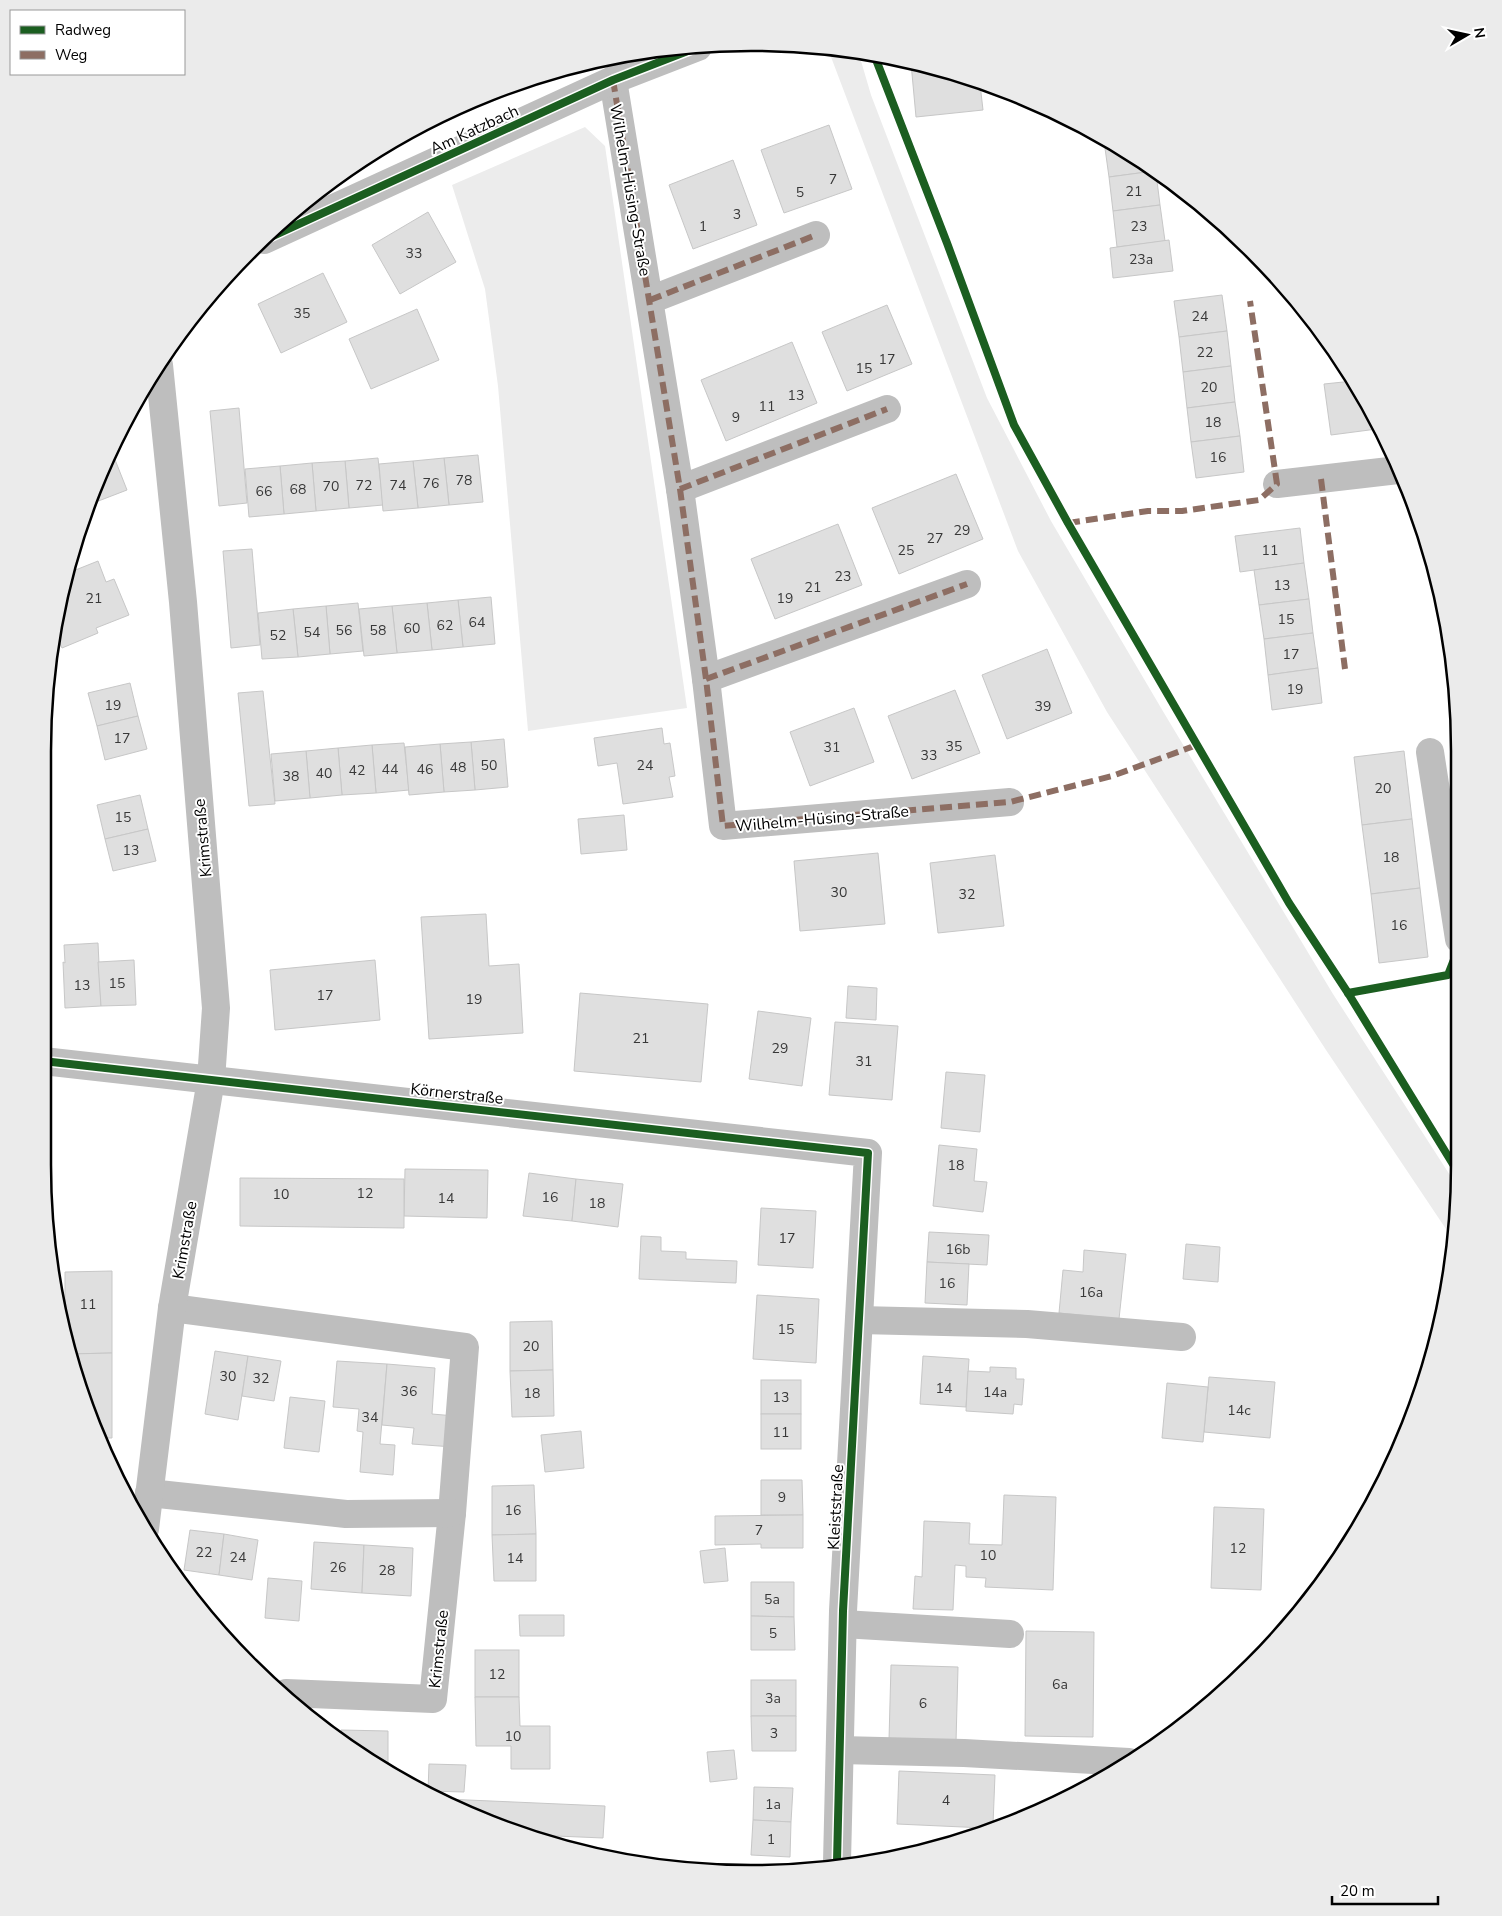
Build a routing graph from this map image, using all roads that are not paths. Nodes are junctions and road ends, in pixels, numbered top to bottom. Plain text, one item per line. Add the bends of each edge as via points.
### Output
1 (676, 56) edge
2 (613, 80) junction
3 (283, 231) edge
4 (816, 235) dead end
5 (650, 300) junction
6 (160, 376) edge
7 (887, 409) dead end
8 (1392, 471) edge
9 (1277, 484) dead end
10 (680, 489) junction
11 (966, 584) dead end
12 (706, 678) junction
13 (1430, 752) dead end
14 (1010, 802) dead end
15 (1451, 887) edge
16 (51, 1063) edge
17 (211, 1080) junction
18 (868, 1153) joint
19 (172, 1308) junction
20 (859, 1320) junction
21 (1182, 1337) dead end
22 (148, 1493) junction
23 (452, 1513) junction
24 (146, 1517) edge
25 (843, 1624) junction
26 (1010, 1634) dead end
27 (294, 1694) edge
28 (840, 1750) junction
29 (1117, 1761) edge
30 (837, 1859) edge

1 - 2 street, Am Katzbach
2 - 3 street, Am Katzbach
2 - 5 street, Wilhelm-Hüsing-Straße
4 - 5 street, Wilhelm-Hüsing-Straße
5 - 10 street, Wilhelm-Hüsing-Straße
6 - 17 street, Krimstraße via 183,602 216,1008
7 - 10 street
8 - 9 street
10 - 12 street, Wilhelm-Hüsing-Straße
11 - 12 street
12 - 14 street, Wilhelm-Hüsing-Straße via 723,826
13 - 15 street
16 - 17 street, Körnerstraße
17 - 18 street, Körnerstraße
17 - 19 street, Krimstraße
18 - 20 street, Kleiststraße
19 - 22 street, Krimstraße
19 - 23 street, Krimstraße via 465,1346
20 - 21 street via 1026,1324
20 - 25 street, Kleiststraße
22 - 23 street via 346,1514
22 - 24 street, Krimstraße
23 - 27 street, Krimstraße via 433,1699
25 - 26 street
25 - 28 street, Kleiststraße
28 - 29 street
28 - 30 street, Kleiststraße

